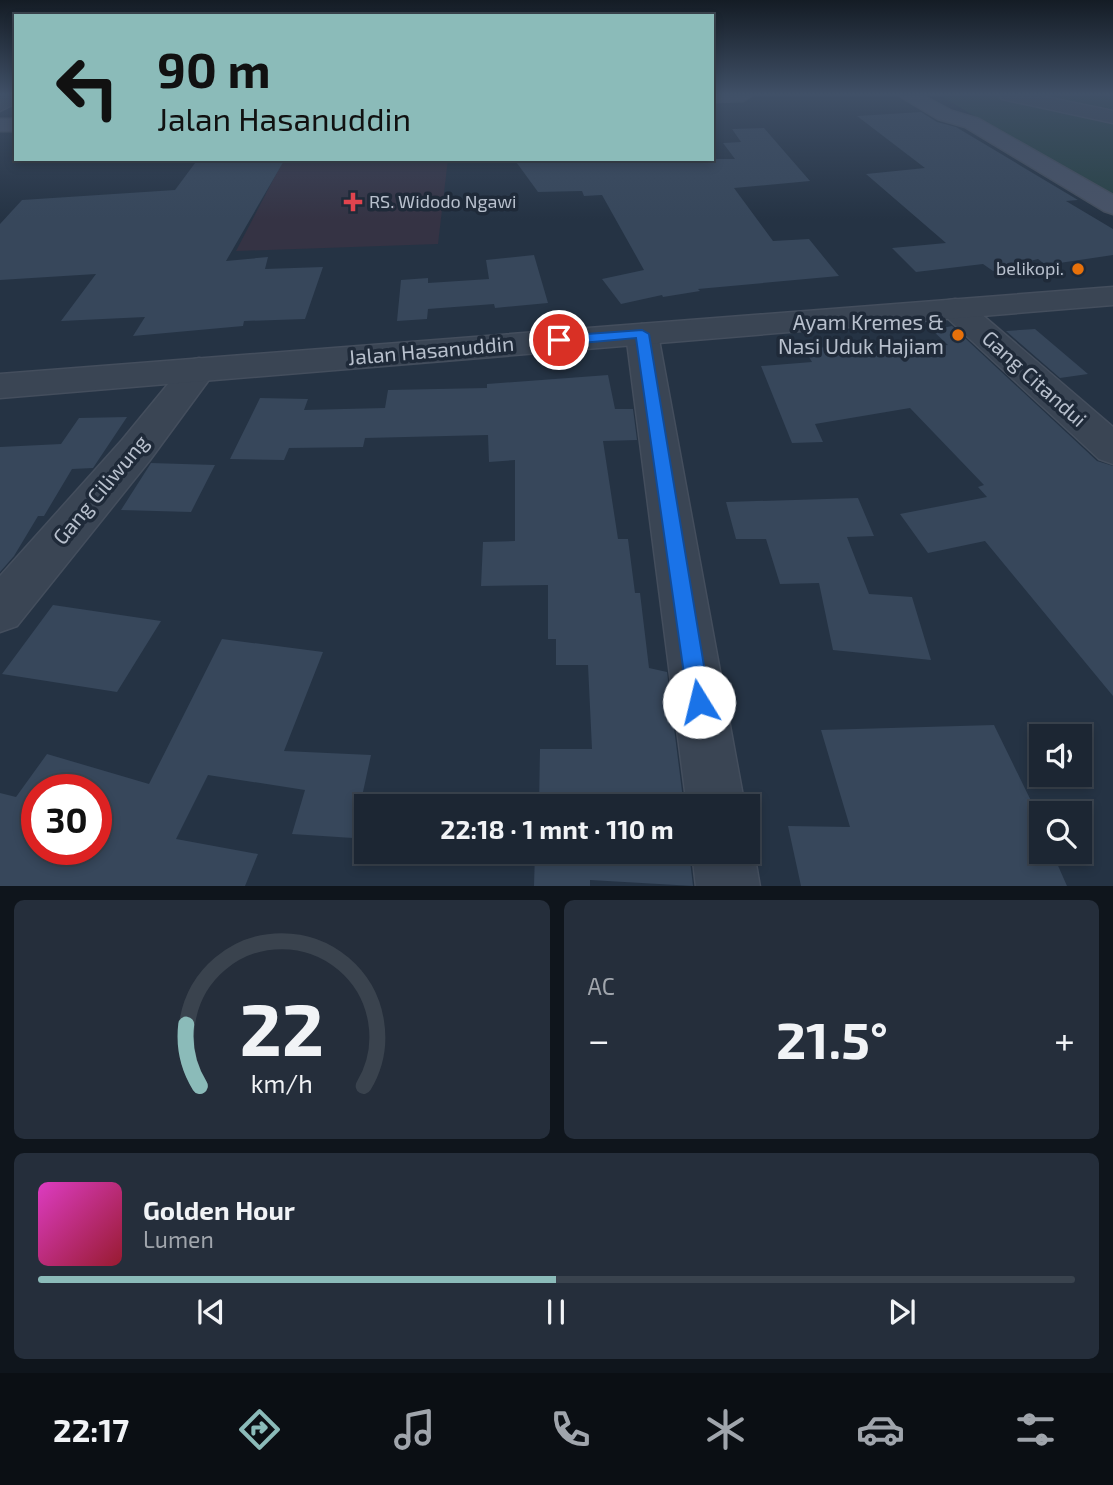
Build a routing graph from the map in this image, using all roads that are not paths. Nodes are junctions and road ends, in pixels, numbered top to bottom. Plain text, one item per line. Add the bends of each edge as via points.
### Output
1 (995, 136) edge
2 (1113, 206) edge
3 (1113, 296) edge
4 (955, 309) junction
5 (642, 334) junction
6 (200, 369) junction
7 (0, 386) edge
8 (1113, 449) edge
9 (0, 610) edge
10 (714, 794) edge
11 (725, 864) edge
12 (728, 886) edge

1 - 2 main road
3 - 4 street, Jalan Hasanuddin
4 - 5 street, Jalan Hasanuddin
4 - 8 street, Gang Citandui
5 - 6 street, Jalan Hasanuddin
5 - 10 street
6 - 7 street, Jalan Hasanuddin
6 - 9 street, Gang Ciliwung
11 - 12 street

